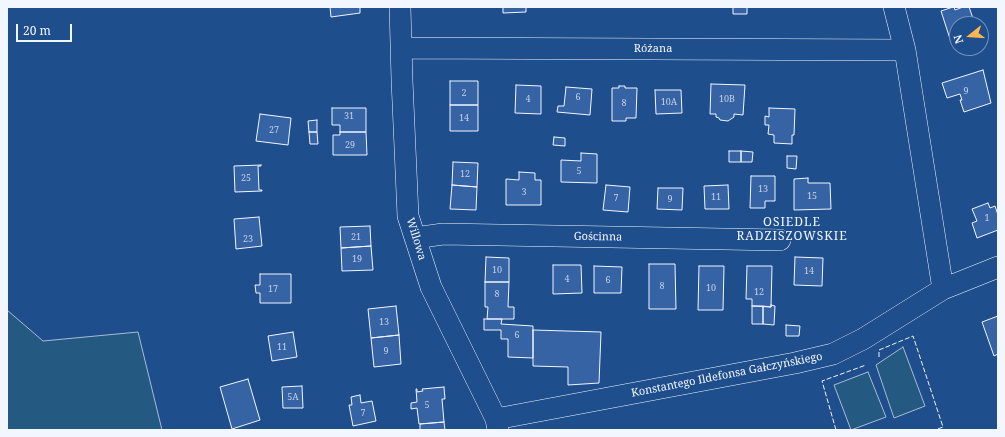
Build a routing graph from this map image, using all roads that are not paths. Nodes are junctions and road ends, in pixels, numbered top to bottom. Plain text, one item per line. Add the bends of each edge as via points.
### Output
1 (400, 7) edge
2 (894, 7) edge
3 (401, 48) junction
4 (905, 50) junction
5 (415, 238) junction
6 (780, 240) dead end
7 (998, 267) edge
8 (943, 290) junction
9 (497, 424) edge

1 - 3 street, Willowa
2 - 4 street
3 - 4 street, Różana
3 - 5 street, Willowa via 408,216
4 - 8 street
5 - 6 street, Gościnna via 443,234
5 - 9 street, Willowa via 431,287
7 - 8 street, Konstantego Ildefonsa Gałczyńskiego
8 - 9 street, Konstantego Ildefonsa Gałczyńskiego via 863,339 833,354

